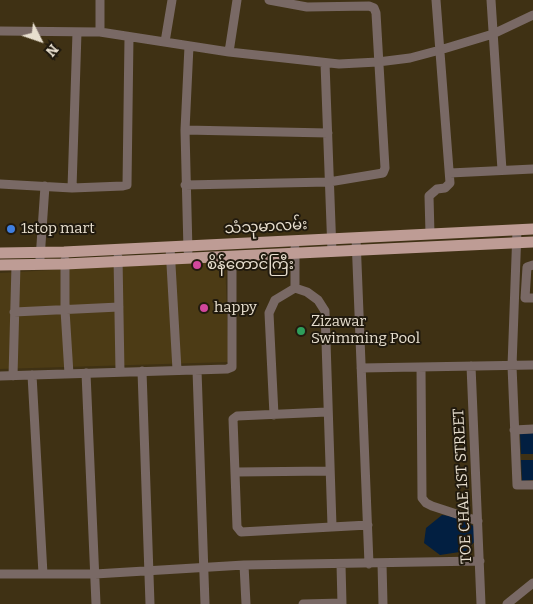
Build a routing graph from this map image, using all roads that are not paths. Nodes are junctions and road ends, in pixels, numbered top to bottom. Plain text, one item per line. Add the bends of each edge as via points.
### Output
1 (100, 0) edge
2 (172, 0) edge
3 (238, 0) edge
4 (269, 0) edge
5 (436, 0) edge
6 (491, 0) edge
7 (533, 15) edge
8 (0, 31) edge
9 (76, 32) junction
10 (100, 32) junction
11 (493, 34) junction
12 (129, 37) junction
13 (166, 42) junction
14 (189, 46) junction
15 (440, 50) junction
16 (229, 52) junction
17 (378, 62) junction
18 (325, 63) junction
19 (185, 130) junction
20 (328, 133) junction
21 (533, 168) edge
22 (502, 170) junction
23 (450, 173) junction
24 (329, 182) junction
25 (0, 184) edge
26 (186, 184) junction
27 (45, 186) junction
28 (72, 188) junction
29 (533, 229) edge
30 (517, 230) junction
31 (451, 232) junction
32 (430, 234) junction
33 (356, 238) junction
34 (331, 239) junction
35 (295, 241) junction
36 (533, 242) edge
37 (517, 243) junction
38 (188, 246) junction
39 (170, 247) junction
40 (453, 247) junction
41 (118, 249) junction
42 (357, 251) junction
43 (41, 252) junction
44 (64, 252) junction
45 (332, 252) junction
46 (0, 253) edge
47 (295, 253) junction
48 (232, 256) junction
49 (188, 258) junction
50 (171, 259) junction
51 (118, 262) junction
52 (40, 264) junction
53 (65, 264) junction
54 (16, 265) junction
55 (533, 265) edge
56 (0, 266) edge
57 (295, 288) junction
58 (533, 298) edge
59 (119, 308) junction
60 (65, 310) junction
61 (14, 312) junction
62 (533, 365) edge
63 (420, 366) junction
64 (471, 366) junction
65 (512, 366) junction
66 (361, 368) junction
67 (177, 370) junction
68 (197, 370) junction
69 (142, 371) junction
70 (120, 372) junction
71 (86, 373) junction
72 (69, 374) junction
73 (32, 375) junction
74 (0, 376) edge
75 (14, 376) junction
76 (327, 412) junction
77 (274, 415) junction
78 (533, 429) edge
79 (514, 430) junction
80 (330, 470) junction
81 (237, 472) junction
82 (533, 485) edge
83 (478, 521) junction
84 (368, 525) junction
85 (332, 526) junction
86 (480, 562) junction
87 (382, 563) junction
88 (341, 564) junction
89 (369, 564) junction
90 (244, 565) junction
91 (204, 569) junction
92 (149, 571) junction
93 (0, 574) edge
94 (44, 574) junction
95 (95, 574) junction
96 (533, 583) edge
97 (342, 603) edge
98 (96, 604) edge
99 (150, 604) edge
100 (205, 604) edge
101 (246, 604) edge
102 (303, 604) edge
103 (383, 604) edge
104 (481, 604) edge
105 (507, 604) edge

1 - 10 street
2 - 13 street
3 - 16 street
4 - 17 street via 307,7 374,8
5 - 15 street
6 - 11 street
7 - 11 street
8 - 9 street
9 - 10 street
9 - 28 street
10 - 12 street
11 - 15 street
11 - 22 street
12 - 13 street
12 - 28 street via 127,184
13 - 14 street
14 - 16 street
14 - 19 street
15 - 17 street
15 - 23 street
16 - 18 street
17 - 18 street
17 - 24 street via 384,173
18 - 20 street
19 - 20 street
19 - 26 street
20 - 24 street
21 - 22 street
22 - 23 street
23 - 32 street via 448,186 429,196
24 - 26 street
24 - 34 street
25 - 27 street
26 - 38 street
27 - 28 street
27 - 43 street
29 - 30 main road, သံသုမာလမ်း
30 - 31 main road, သံသုမာလမ်း
30 - 37 street
31 - 32 main road, သံသုမာလမ်း
31 - 40 main road
32 - 33 main road, သံသုမာလမ်း
33 - 34 main road, သံသုမာလမ်း
33 - 42 street
34 - 35 main road, သံသုမာလမ်း
34 - 45 street
35 - 38 main road, သံသုမာလမ်း
35 - 47 street
36 - 37 main road, သံသုမာလမ်း
37 - 40 main road, သံသုမာလမ်း
37 - 65 street
38 - 39 main road, သံသုမာလမ်း
38 - 49 street
39 - 41 main road, သံသုမာလမ်း
39 - 50 street
40 - 42 main road, သံသုမာလမ်း
41 - 44 main road, သံသုမာလမ်း
41 - 51 street
42 - 45 main road, သံသုမာလမ်း
42 - 66 street
43 - 44 main road, သံသုမာလမ်း
43 - 46 main road, သံသုမာလမ်း
43 - 52 street
44 - 53 street
45 - 47 main road, သံသုမာလမ်း
47 - 48 main road, သံသုမာလမ်း
47 - 57 street
48 - 49 main road, သံသုမာလမ်း
48 - 68 street via 232,367
49 - 50 main road, သံသုမာလမ်း
50 - 51 main road, သံသုမာလမ်း
50 - 67 street
51 - 53 main road, သံသုမာလမ်း
51 - 59 street
52 - 53 main road, သံသုမာလမ်း
52 - 54 main road, သံသုမာလမ်း
53 - 60 street
54 - 56 main road, သံသုမာလမ်း
54 - 61 street
55 - 58 street via 527,267 525,298
57 - 76 street via 318,300 325,311
57 - 77 street via 276,300 269,313
59 - 60 street
59 - 70 street
60 - 61 street
60 - 72 street
61 - 75 street
62 - 65 street
63 - 64 street
63 - 66 street
63 - 83 street via 422,498 432,506
64 - 65 street
64 - 83 street, TOE CHAE 1ST STREET
65 - 79 street
66 - 84 street
67 - 68 street
67 - 69 street
68 - 91 street
69 - 70 street
69 - 92 street
70 - 71 street
71 - 72 street
71 - 95 street
72 - 73 street
73 - 75 street
73 - 94 street
74 - 75 street
76 - 77 street
76 - 80 street
77 - 81 street via 237,416 234,419
78 - 79 street
79 - 82 street via 517,485
80 - 81 street
80 - 85 street
81 - 85 street via 238,527 241,532
83 - 86 street, TOE CHAE 1ST STREET
84 - 85 street
84 - 89 street
86 - 87 street
86 - 104 street, TOE CHAE 1ST STREET
87 - 89 street
87 - 103 street
88 - 89 street
88 - 90 street
88 - 97 street
90 - 91 street
90 - 101 street
91 - 92 street
91 - 100 street
92 - 95 street
92 - 99 street
93 - 94 street
94 - 95 street
95 - 98 street
96 - 105 street
97 - 102 street

